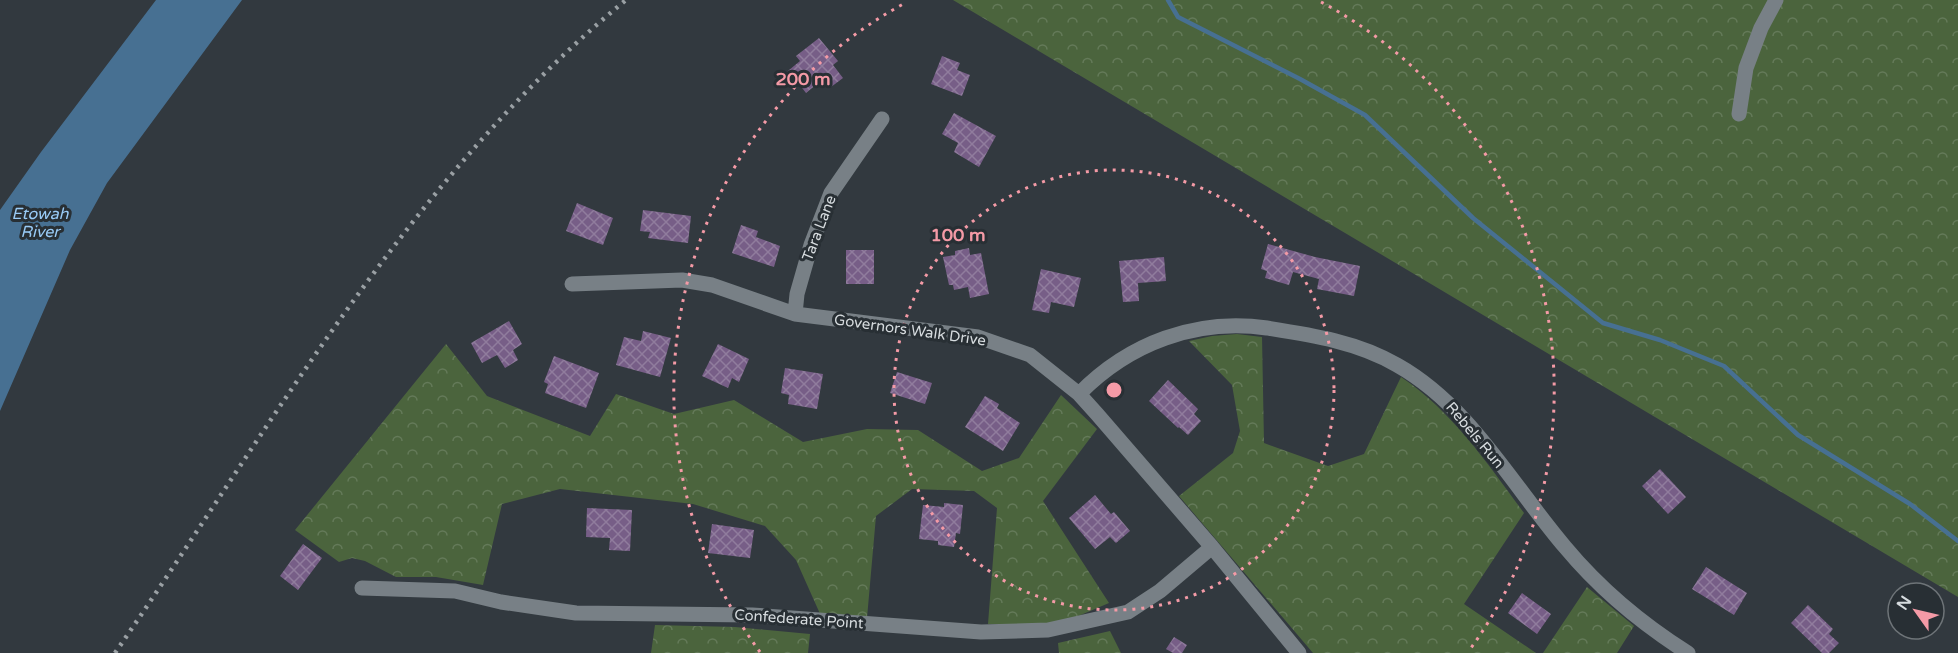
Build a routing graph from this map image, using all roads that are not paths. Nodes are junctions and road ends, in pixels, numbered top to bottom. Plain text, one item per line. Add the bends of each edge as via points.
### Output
1 (1776, 0) edge
2 (1738, 114) dead end
3 (882, 119) dead end
4 (572, 284) dead end
5 (795, 314) junction
6 (1079, 394) junction
7 (1212, 546) junction
8 (362, 588) dead end
9 (1299, 653) edge
10 (1688, 653) edge

1 - 2 street via 1746,69
3 - 5 street, Tara Lane via 831,193 811,245
4 - 5 street, Governors Walk Drive via 681,280 712,285
5 - 6 street, Governors Walk Drive via 978,337 1030,355
6 - 7 street, Governors Walk Drive
6 - 10 street, Rebels Run via 1112,364 1139,348 1181,332 1218,326 1291,332 1376,354 1419,378 1444,399 1595,581 1634,615
7 - 8 street, Confederate Point via 1160,591 1128,612 1048,630 981,632 752,615 576,613 454,591
7 - 9 street, Governors Walk Drive

